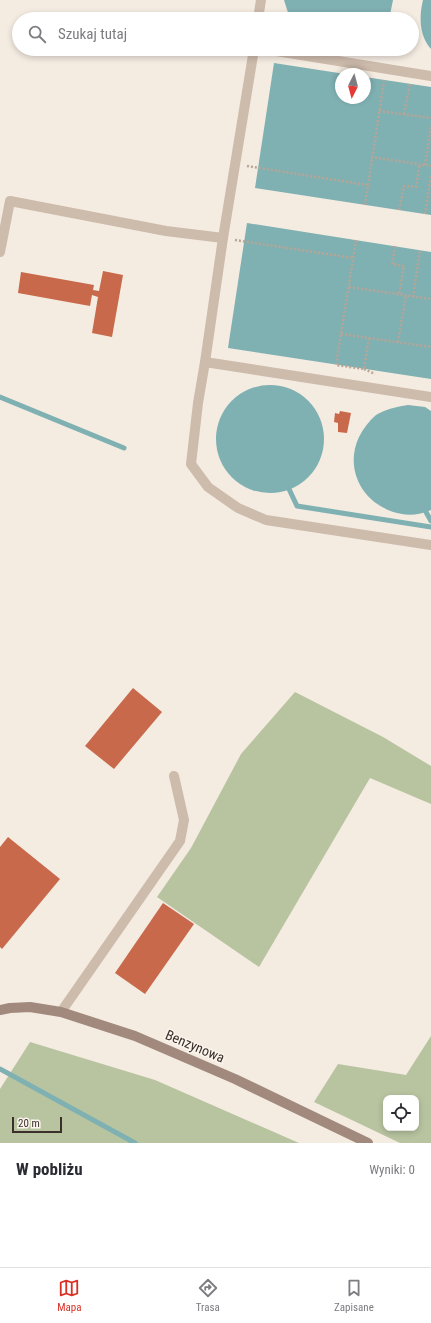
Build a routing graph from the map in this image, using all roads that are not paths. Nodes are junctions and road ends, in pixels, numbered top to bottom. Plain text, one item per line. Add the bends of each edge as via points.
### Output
1 (261, 0) edge
2 (259, 12) edge
3 (253, 56) edge
4 (307, 56) edge
5 (431, 76) edge
6 (223, 238) junction
7 (0, 252) edge
8 (205, 362) junction
9 (431, 397) edge
10 (431, 545) edge
11 (174, 776) dead end
12 (0, 1010) edge
13 (61, 1012) junction
14 (368, 1143) edge

1 - 2 lane
3 - 6 lane
4 - 5 lane
6 - 7 lane via 166,231 10,201
6 - 8 lane
8 - 9 lane
8 - 10 lane via 191,464 208,487 238,508 266,520
11 - 13 lane via 184,820 180,841
12 - 13 street, Benzynowa via 30,1007
13 - 14 street, Benzynowa via 135,1036 235,1079

